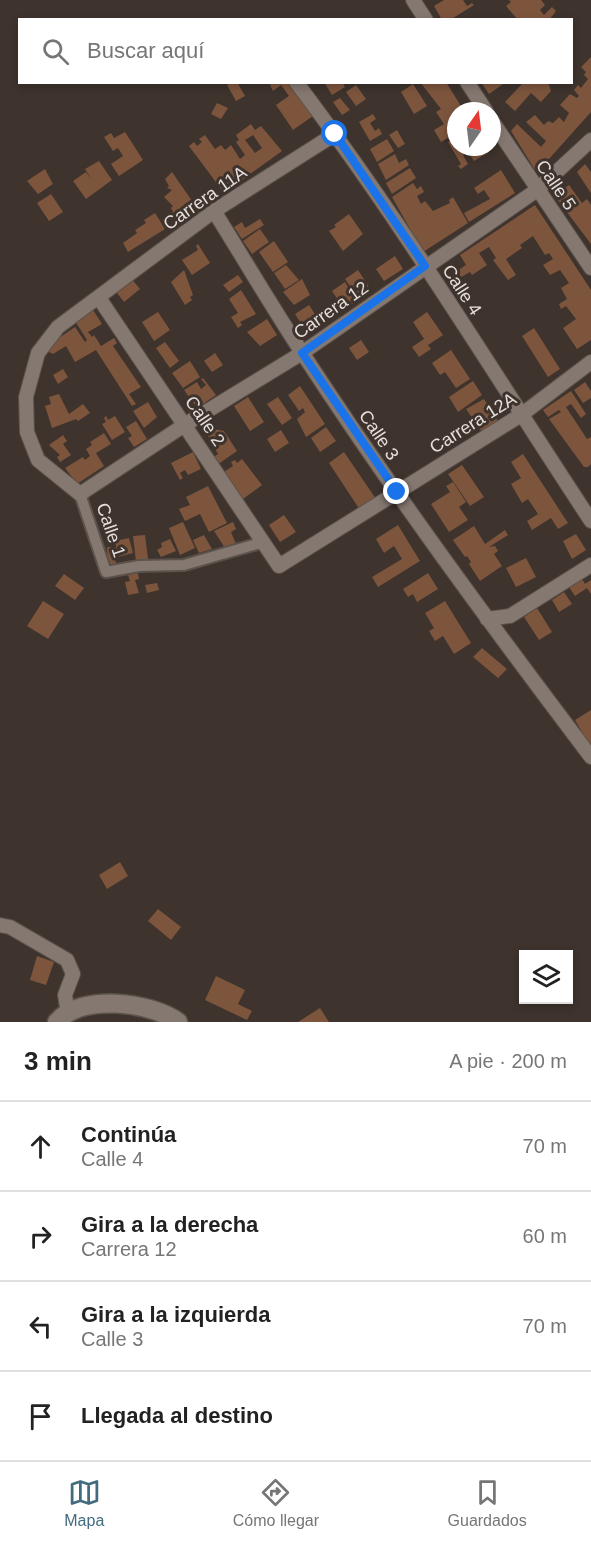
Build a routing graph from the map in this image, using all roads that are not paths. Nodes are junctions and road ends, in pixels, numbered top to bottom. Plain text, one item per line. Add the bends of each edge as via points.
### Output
1 (413, 0) edge
2 (425, 18) edge
3 (298, 84) edge
4 (468, 84) edge
5 (480, 102) edge
6 (335, 134) junction
7 (501, 135) edge
8 (591, 140) edge
9 (537, 190) junction
10 (214, 211) junction
11 (425, 266) junction
12 (591, 268) edge
13 (99, 298) junction
14 (302, 353) junction
15 (591, 362) edge
16 (521, 415) junction
17 (186, 424) junction
18 (397, 492) junction
19 (80, 494) junction
20 (591, 521) edge
21 (264, 542) junction
22 (591, 565) edge
23 (279, 566) joint
24 (487, 619) junction
25 (591, 757) edge
26 (0, 925) edge
27 (63, 1018) edge
28 (178, 1022) edge

1 - 2 street
3 - 6 street, Calle 4
4 - 5 street
6 - 10 street, Carrera 11A
6 - 11 street, Calle 4
7 - 9 street, Calle 5
8 - 9 street, Carrera 12
9 - 11 street, Carrera 12
9 - 12 street, Calle 5
10 - 13 street, Carrera 11A
10 - 14 street, Calle 3
11 - 14 street, Carrera 12
11 - 16 street, Calle 4
13 - 17 street, Calle 2
13 - 19 street, Calle 1 via 58,327 38,353 26,397 27,432 38,460
14 - 17 street, Carrera 12
14 - 18 street, Calle 3
15 - 16 street, Carrera 12A
16 - 18 street, Carrera 12A
16 - 20 street, Calle 4
17 - 19 street, Carrera 12
17 - 21 street, Calle 2
18 - 23 street, Carrera 12A
18 - 24 street, Calle 3
19 - 21 street, Calle 1 via 106,572 139,566 184,565
21 - 23 street, Calle 2
22 - 24 street via 510,616
24 - 25 street, Calle 3
26 - 27 street via 67,960 73,974 64,995
27 - 28 street via 94,1004 132,1004

